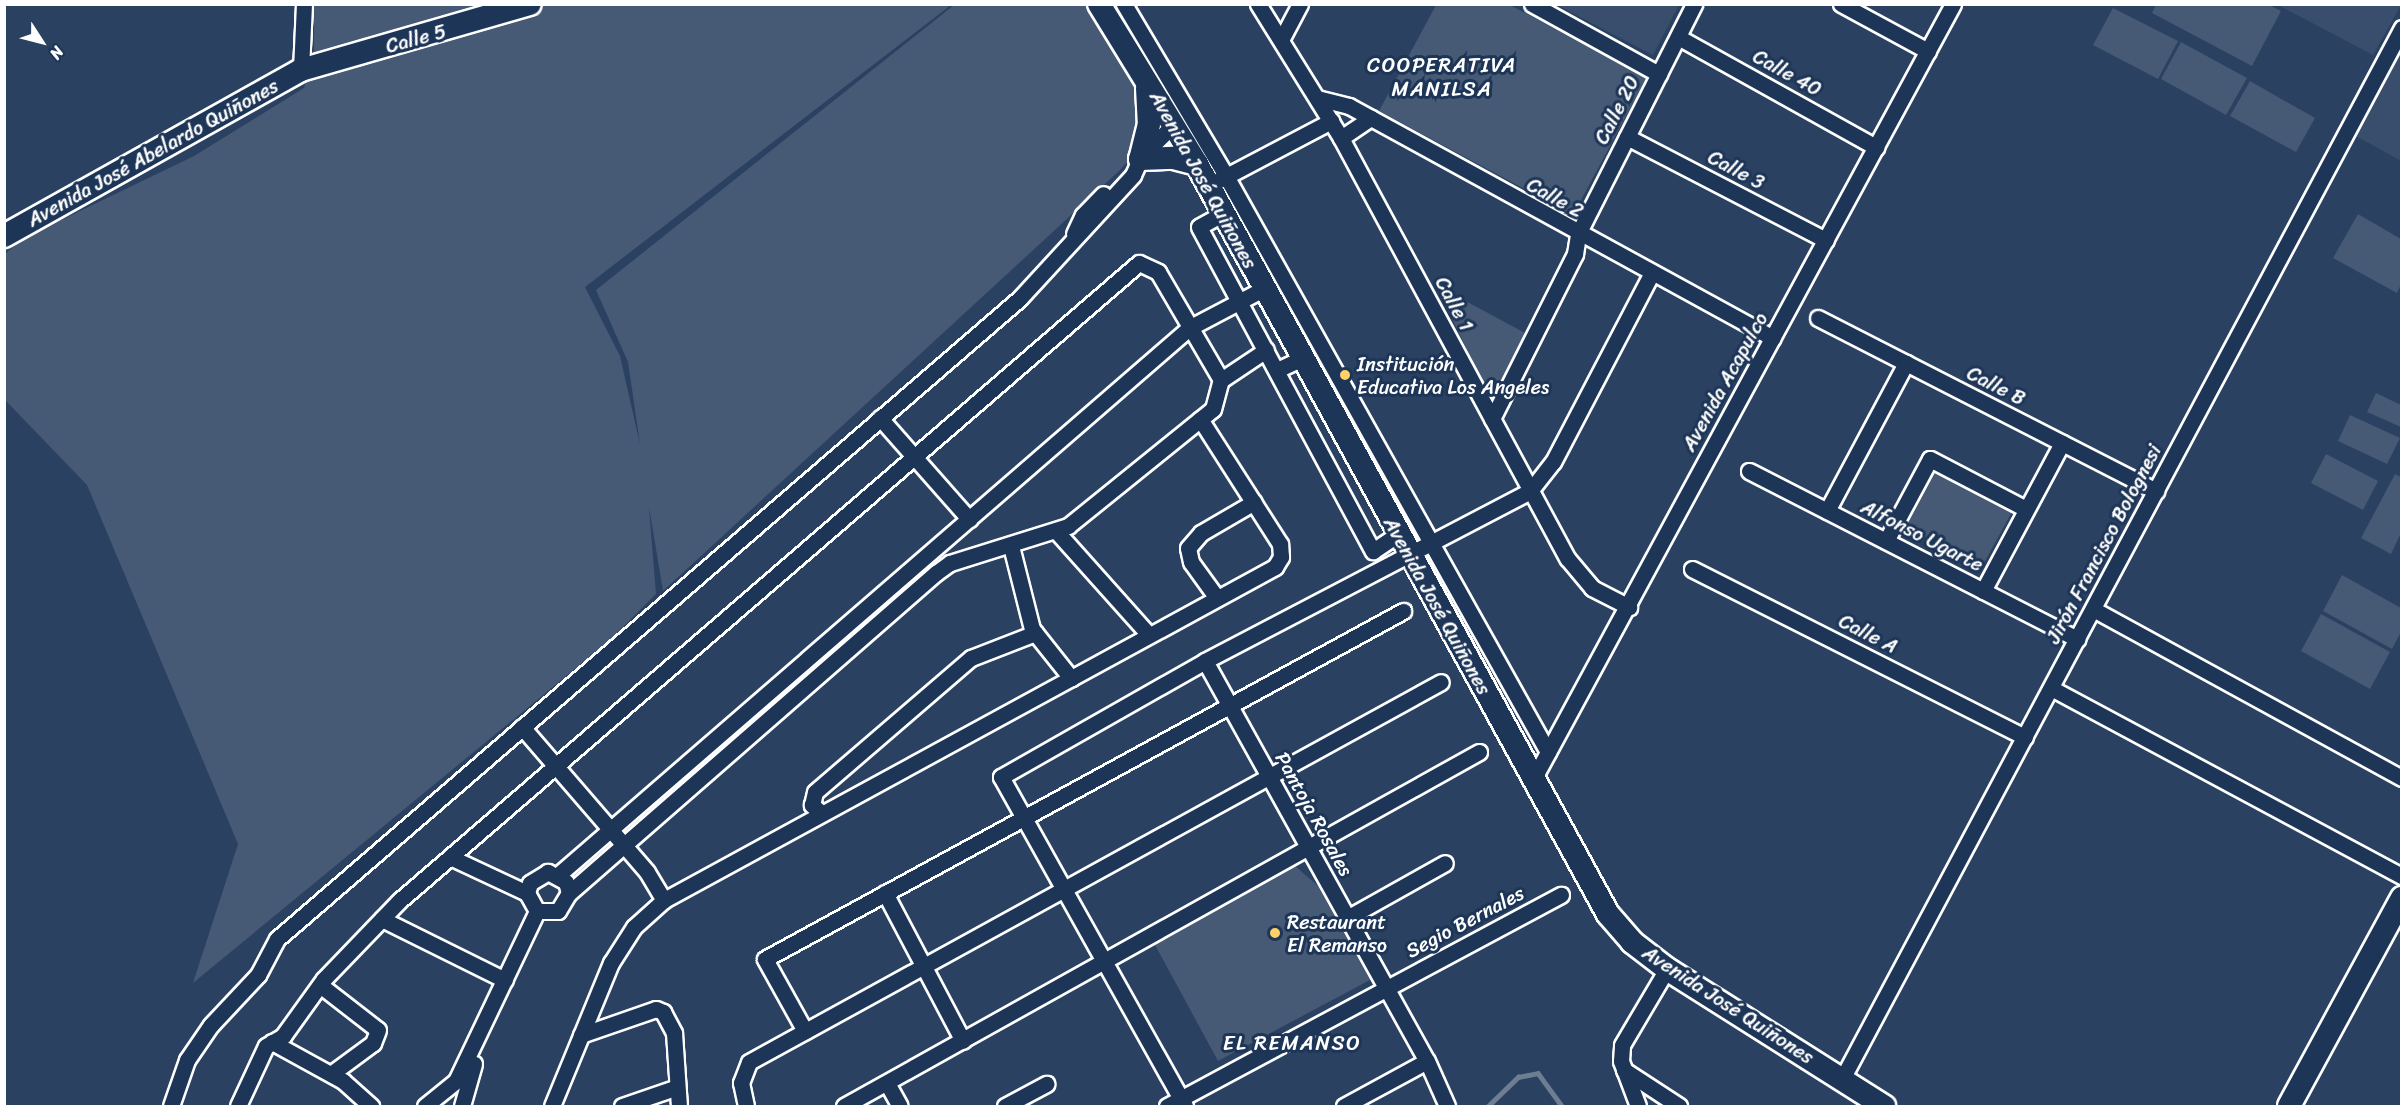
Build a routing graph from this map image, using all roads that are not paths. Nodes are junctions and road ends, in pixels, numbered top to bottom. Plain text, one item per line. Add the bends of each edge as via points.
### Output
1 (304, 4) edge
2 (530, 4) edge
3 (1099, 4) edge
4 (1124, 4) edge
5 (1258, 4) edge
6 (1300, 4) edge
7 (1532, 4) edge
8 (1694, 4) edge
9 (1841, 4) edge
10 (1953, 4) edge
11 (2402, 28) edge
12 (1678, 37) junction
13 (1281, 40) junction
14 (1928, 51) junction
15 (301, 70) junction
16 (1659, 74) junction
17 (1145, 77) junction
18 (1317, 98) junction
19 (1371, 118) junction
20 (1330, 121) junction
21 (1172, 126) junction
22 (1627, 137) junction
23 (1341, 138) junction
24 (1876, 147) junction
25 (1140, 159) junction
26 (1197, 164) junction
27 (1217, 181) junction
28 (1222, 214) junction
29 (1578, 234) junction
30 (4, 236) edge
31 (1826, 240) junction
32 (1652, 273) junction
33 (1263, 289) junction
34 (1240, 302) junction
35 (1818, 318) dead end
36 (1189, 328) junction
37 (1773, 338) junction
38 (1266, 350) junction
39 (1301, 359) junction
40 (1906, 363) junction
41 (1276, 370) junction
42 (1221, 380) junction
43 (880, 417) junction
44 (1200, 418) junction
45 (1492, 419) junction
46 (2062, 443) junction
47 (915, 457) junction
48 (1749, 471) dead end
49 (1530, 491) junction
50 (2156, 491) junction
51 (1254, 502) junction
52 (2026, 509) junction
53 (1827, 511) junction
54 (969, 519) junction
55 (1056, 532) junction
56 (1432, 540) junction
57 (1886, 541) junction
58 (1402, 544) junction
59 (1011, 546) junction
60 (1692, 569) dead end
61 (1983, 591) junction
62 (1217, 598) junction
63 (1629, 607) junction
64 (2093, 609) junction
65 (1403, 611) dead end
66 (1035, 633) junction
67 (1149, 635) junction
68 (2077, 639) junction
69 (1205, 661) junction
70 (1071, 678) junction
71 (1441, 682) dead end
72 (2051, 688) junction
73 (1230, 706) junction
74 (522, 727) junction
75 (2025, 737) junction
76 (1479, 752) dead end
77 (1548, 752) junction
78 (556, 766) junction
79 (1267, 774) junction
80 (1534, 778) junction
81 (2402, 778) edge
82 (820, 812) junction
83 (1024, 818) junction
84 (610, 830) junction
85 (623, 845) junction
86 (1309, 849) junction
87 (450, 857) junction
88 (1444, 863) dead end
89 (558, 875) junction
90 (2402, 876) edge
91 (1062, 888) junction
92 (527, 893) junction
93 (569, 893) junction
94 (885, 894) junction
95 (1561, 895) dead end
96 (2402, 898) edge
97 (664, 900) junction
98 (543, 912) junction
99 (1347, 918) junction
100 (382, 919) junction
101 (1104, 965) junction
102 (922, 966) junction
103 (1667, 969) junction
104 (505, 980) junction
105 (320, 985) junction
106 (1385, 988) junction
107 (805, 1031) junction
108 (581, 1035) junction
109 (963, 1041) junction
110 (272, 1042) junction
111 (1428, 1061) junction
112 (1624, 1070) junction
113 (331, 1074) junction
114 (1842, 1079) junction
115 (887, 1083) junction
116 (1046, 1084) dead end
117 (675, 1088) junction
118 (1178, 1104) edge
119 (171, 1107) edge
120 (238, 1107) edge
121 (371, 1107) edge
122 (425, 1107) edge
123 (462, 1107) edge
124 (552, 1107) edge
125 (622, 1107) edge
126 (679, 1107) edge
127 (746, 1107) edge
128 (844, 1107) edge
129 (900, 1107) edge
130 (1005, 1107) edge
131 (1344, 1107) edge
132 (1447, 1107) edge
133 (1638, 1107) edge
134 (1679, 1107) edge
135 (1884, 1107) edge
136 (2289, 1107) edge

1 - 15 street
2 - 15 street, Calle 5
3 - 17 street, Avenida José Quiñones
4 - 27 street
5 - 13 street, Calle 1
6 - 13 street
7 - 16 street
8 - 12 street, Calle 20
9 - 14 street
10 - 14 street, Avenida Acapulco
11 - 50 street, Jirón Francisco Bolognesi
12 - 16 street, Calle 20
12 - 24 street, Calle 40
13 - 18 street, Calle 1
14 - 24 street, Avenida Acapulco
15 - 30 street, Avenida José Abelardo Quiñones
16 - 22 street, Calle 20
17 - 21 street, Avenida José Quiñones
17 - 25 street via 1150,110
18 - 19 street, Calle 2
18 - 20 street, Calle 1
19 - 23 street
19 - 29 street, Calle 2
20 - 23 street, Calle 1
20 - 27 street
21 - 25 street
21 - 26 street, Avenida José Quiñones
22 - 29 street, Calle 20
22 - 31 street, Calle 3
23 - 45 street, Calle 1
24 - 31 street, Avenida Acapulco
25 - 26 street via 1174,158
25 - 43 street via 1083,215 1070,246 1020,298
26 - 27 street, Avenida José Quiñones
27 - 28 street, Avenida José Quiñones
27 - 56 street
28 - 33 street, Avenida José Quiñones
28 - 34 street via 1199,227
29 - 32 street, Calle 2
29 - 45 street, Calle 20 via 1575,254
31 - 37 street, Avenida Acapulco
32 - 37 street, Calle 2
32 - 49 street via 1553,462
33 - 34 street
33 - 39 street, Avenida José Quiñones
34 - 36 street
34 - 38 street
35 - 40 street, Calle B
36 - 42 street
36 - 47 street via 1158,272 1139,263
36 - 54 street
37 - 63 street, Avenida Acapulco
38 - 41 street
38 - 42 street
39 - 41 street
39 - 58 street, Avenida José Quiñones
40 - 46 street, Calle B
40 - 53 street
41 - 58 street via 1373,550
42 - 44 street via 1213,409
43 - 47 street
43 - 74 street
44 - 51 street
44 - 55 street
45 - 49 street, Calle 1
46 - 50 street, Calle B
46 - 52 street
47 - 54 street
47 - 78 street
48 - 53 street, Alfonso Ugarte
49 - 56 street
49 - 63 street, Calle 1 via 1579,574 1611,601
50 - 64 street, Jirón Francisco Bolognesi
51 - 62 street via 1280,544 1280,562
51 - 62 street via 1201,533 1188,548 1191,562
52 - 57 street via 1930,459
52 - 61 street
53 - 57 street, Alfonso Ugarte
54 - 84 street
55 - 59 street
55 - 67 street
56 - 58 street
56 - 77 street
57 - 61 street, Alfonso Ugarte
58 - 69 street
58 - 80 street, Avenida José Quiñones
59 - 66 street
59 - 85 street via 950,563 936,573
60 - 75 street, Calle A
61 - 68 street, Alfonso Ugarte
62 - 67 street
63 - 77 street, Avenida Acapulco
64 - 68 street, Jirón Francisco Bolognesi
64 - 81 street
65 - 73 street
66 - 70 street
66 - 82 street via 971,658 815,792 812,805
67 - 70 street
68 - 72 street, Jirón Francisco Bolognesi
69 - 73 street, Pantoja Rosales
69 - 83 street via 1001,777
70 - 82 street
71 - 79 street
72 - 75 street, Jirón Francisco Bolognesi
72 - 90 street
73 - 79 street, Pantoja Rosales
73 - 83 street
74 - 78 street
74 - 119 street via 277,939 258,975 211,1025 187,1060
75 - 114 street, Jirón Francisco Bolognesi
76 - 86 street
77 - 80 street, Avenida Acapulco
78 - 84 street
78 - 87 street
79 - 86 street, Pantoja Rosales
79 - 91 street
80 - 103 street, Avenida José Quiñones via 1608,914 1632,942
82 - 97 street
83 - 91 street
83 - 94 street
84 - 85 street
84 - 89 street
85 - 93 street
85 - 97 street
86 - 99 street, Pantoja Rosales
86 - 101 street
87 - 92 street
87 - 100 street
88 - 99 street
89 - 92 street via 537,875
89 - 93 street
91 - 101 street
91 - 102 street
92 - 98 street
93 - 98 street via 566,903
94 - 102 street
94 - 107 street via 765,959
95 - 106 street, Segio Bernales
96 - 136 street
97 - 108 street via 627,935
98 - 104 street
98 - 123 street via 478,1054
99 - 106 street, Pantoja Rosales
100 - 104 street
100 - 105 street
101 - 109 street
101 - 118 street
102 - 107 street
102 - 109 street
103 - 112 street via 1626,1032
103 - 114 street, Avenida José Quiñones
104 - 122 street via 456,1081
105 - 110 street via 283,1036
105 - 113 street via 378,1030 373,1043
106 - 111 street, Pantoja Rosales
106 - 118 street, Segio Bernales
107 - 127 street via 749,1062 741,1083
108 - 117 street via 656,1009 663,1012 674,1033
108 - 124 street
109 - 115 street
110 - 113 street
110 - 120 street via 260,1054
111 - 131 street
111 - 132 street, Pantoja Rosales
112 - 133 street
112 - 134 street
113 - 121 street
114 - 135 street, Avenida José Quiñones
115 - 128 street
115 - 129 street
116 - 130 street
117 - 125 street
117 - 126 street

